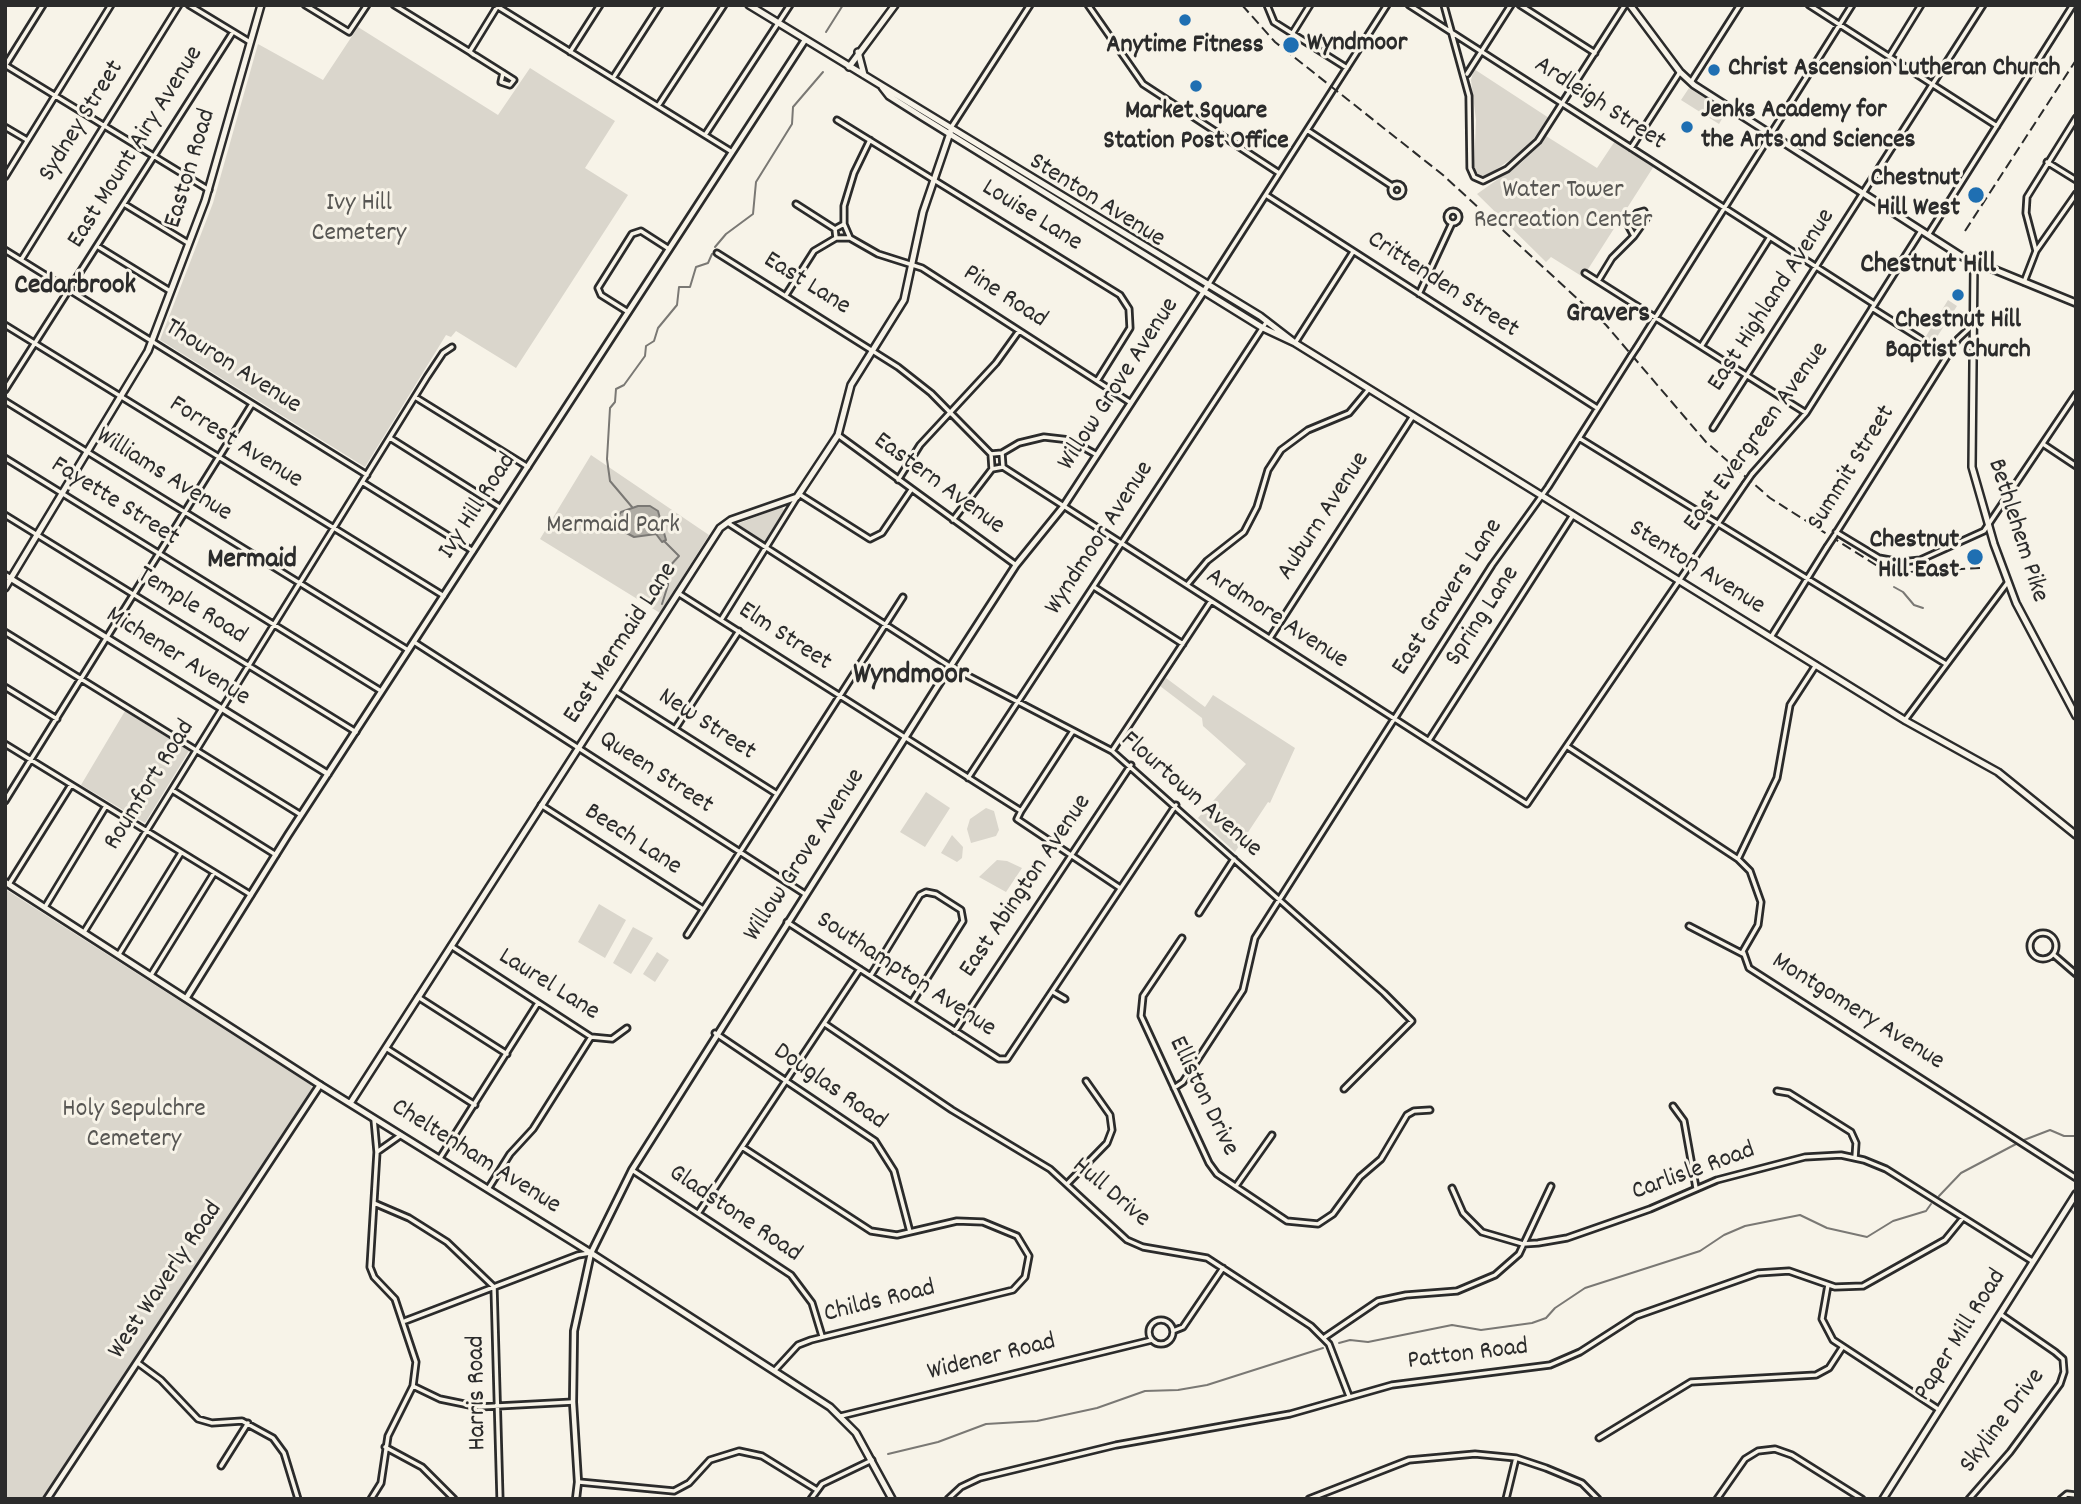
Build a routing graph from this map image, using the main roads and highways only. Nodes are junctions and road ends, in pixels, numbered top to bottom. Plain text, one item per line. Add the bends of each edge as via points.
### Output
1 (261, 5) edge
2 (749, 5) edge
3 (895, 5) edge
4 (1628, 5) edge
5 (858, 52) junction
6 (849, 67) junction
7 (866, 78) junction
8 (882, 87) junction
9 (952, 126) junction
10 (949, 134) junction
11 (1974, 262) junction
12 (2076, 303) edge
13 (1294, 342) junction
14 (8, 577) edge
15 (5, 588) edge
16 (2076, 716) edge
17 (2075, 834) edge
18 (7, 883) edge
19 (351, 1102) junction
20 (2076, 1194) edge
21 (892, 1499) edge
22 (1883, 1499) edge

1 - 14 main road, Easton Road via 209,190 152,341
2 - 6 main road, Stenton Avenue
3 - 5 main road
4 - 11 main road via 1691,82
5 - 6 main road
5 - 7 main road
6 - 7 main road, Stenton Avenue
7 - 8 main road, Stenton Avenue
8 - 9 main road, Stenton Avenue
8 - 10 main road, Stenton Avenue
9 - 10 main road
9 - 13 main road, Stenton Avenue
10 - 13 main road, Stenton Avenue via 1263,328
10 - 19 main road, East Mermaid Lane via 902,303 849,389 838,435 799,495 727,522 718,530
11 - 12 main road
11 - 16 main road, Bethlehem Pike via 1971,459 2008,582
13 - 17 main road, Stenton Avenue via 1905,720 2006,777
14 - 15 main road, Easton Road
18 - 19 main road, Cheltenham Avenue
19 - 21 main road, Cheltenham Avenue via 841,1416 856,1433
20 - 22 main road, Paper Mill Road

